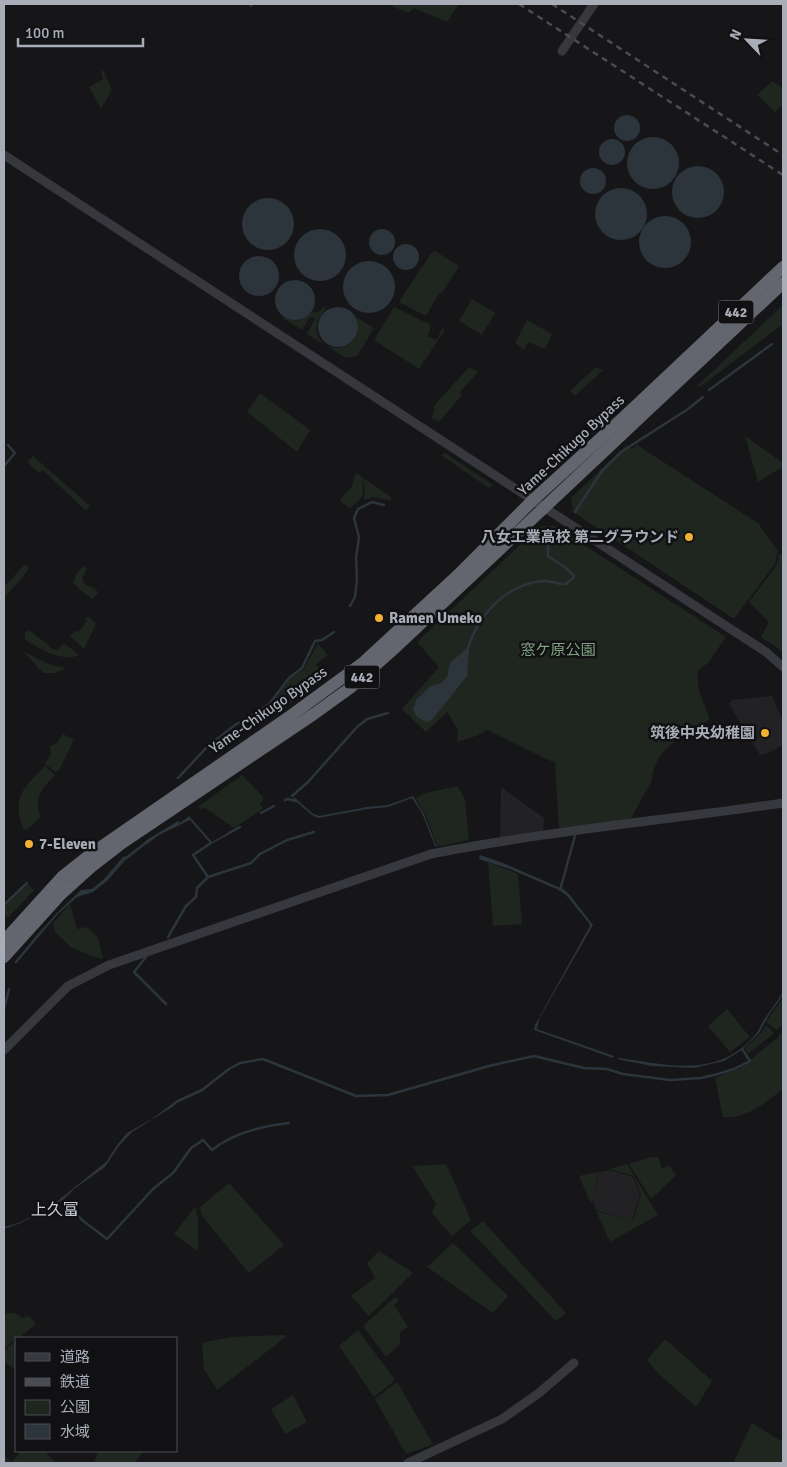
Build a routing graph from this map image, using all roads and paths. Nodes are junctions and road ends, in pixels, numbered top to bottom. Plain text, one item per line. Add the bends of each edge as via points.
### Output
1 (594, 4) edge
2 (562, 51) dead end
3 (4, 155) edge
4 (783, 267) edge
5 (783, 283) edge
6 (692, 361) junction
7 (534, 500) junction
8 (545, 508) junction
9 (783, 667) edge
10 (783, 803) edge
11 (4, 941) edge
12 (4, 956) edge
13 (4, 1050) edge
14 (574, 1363) dead end
15 (408, 1463) edge

1 - 2 street
3 - 7 street
4 - 6 highway, Yame-Chikugo Bypass / 442
5 - 6 highway, Yame-Chikugo Bypass / 442
6 - 7 highway, Yame-Chikugo Bypass / 442
6 - 8 highway, Yame-Chikugo Bypass / 442
7 - 8 street
7 - 11 highway, Yame-Chikugo Bypass / 442 via 364,662 90,854 62,877
8 - 9 street via 758,647
8 - 12 highway, Yame-Chikugo Bypass / 442 via 350,688 91,867 61,894
10 - 13 street via 605,825 431,854 109,965 68,986
14 - 15 street via 502,1419

